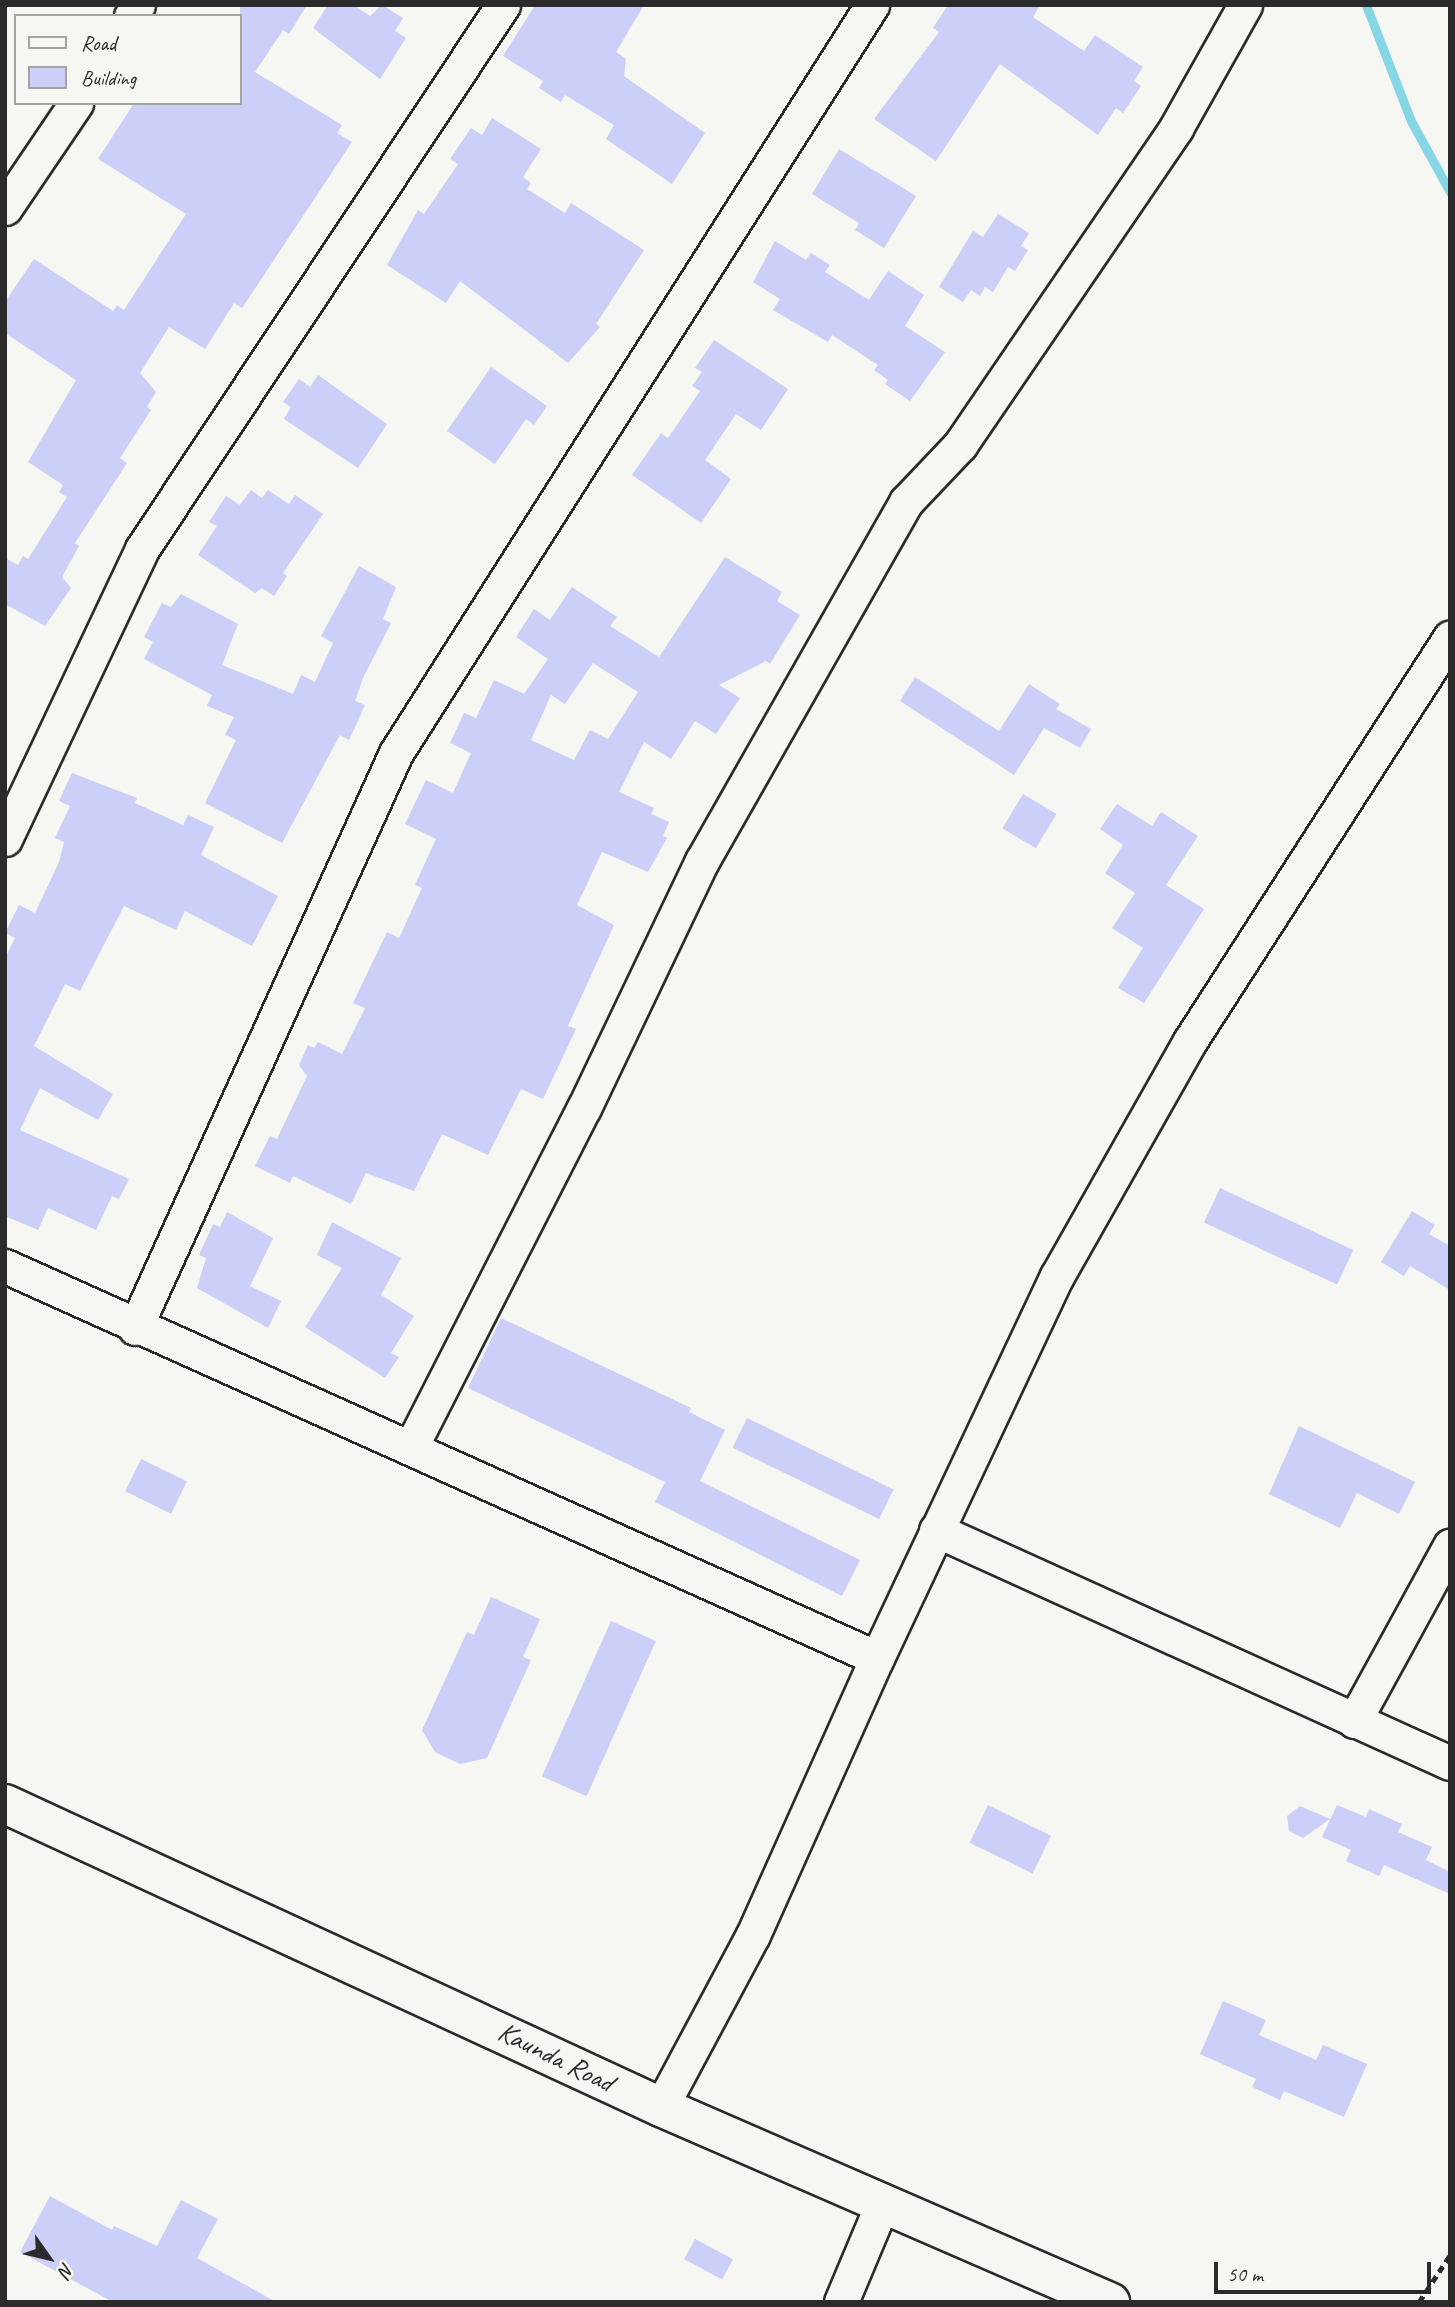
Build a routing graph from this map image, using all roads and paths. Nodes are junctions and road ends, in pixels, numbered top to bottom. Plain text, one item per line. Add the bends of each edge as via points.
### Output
1 (503, 5) edge
2 (872, 5) edge
3 (1245, 5) edge
4 (75, 105) edge
5 (5, 208) edge
6 (1450, 637) edge
7 (5, 839) edge
8 (5, 1266) edge
9 (135, 1328) junction
10 (411, 1447) junction
11 (936, 1531) junction
12 (1450, 1546) edge
13 (877, 1658) junction
14 (1354, 1721) junction
15 (1450, 1763) edge
16 (5, 1804) edge
17 (661, 2106) junction
18 (883, 2202) junction
19 (1450, 2255) edge
20 (841, 2302) edge
21 (1110, 2302) edge
22 (1419, 2302) edge

1 - 7 street via 142,550
2 - 9 street via 396,753
3 - 10 street via 1176,128 968,434 906,502 702,861 584,1108
4 - 5 street
6 - 11 street via 1320,832 1117,1167 1013,1362
8 - 9 street
9 - 10 street
10 - 13 street
11 - 13 street
11 - 14 street
12 - 14 street
13 - 17 street via 753,1936
14 - 15 street
16 - 17 main road, Kaunda Road
17 - 18 main road, Kaunda Road
18 - 20 street
18 - 21 main road, Kaunda Road
19 - 22 path

